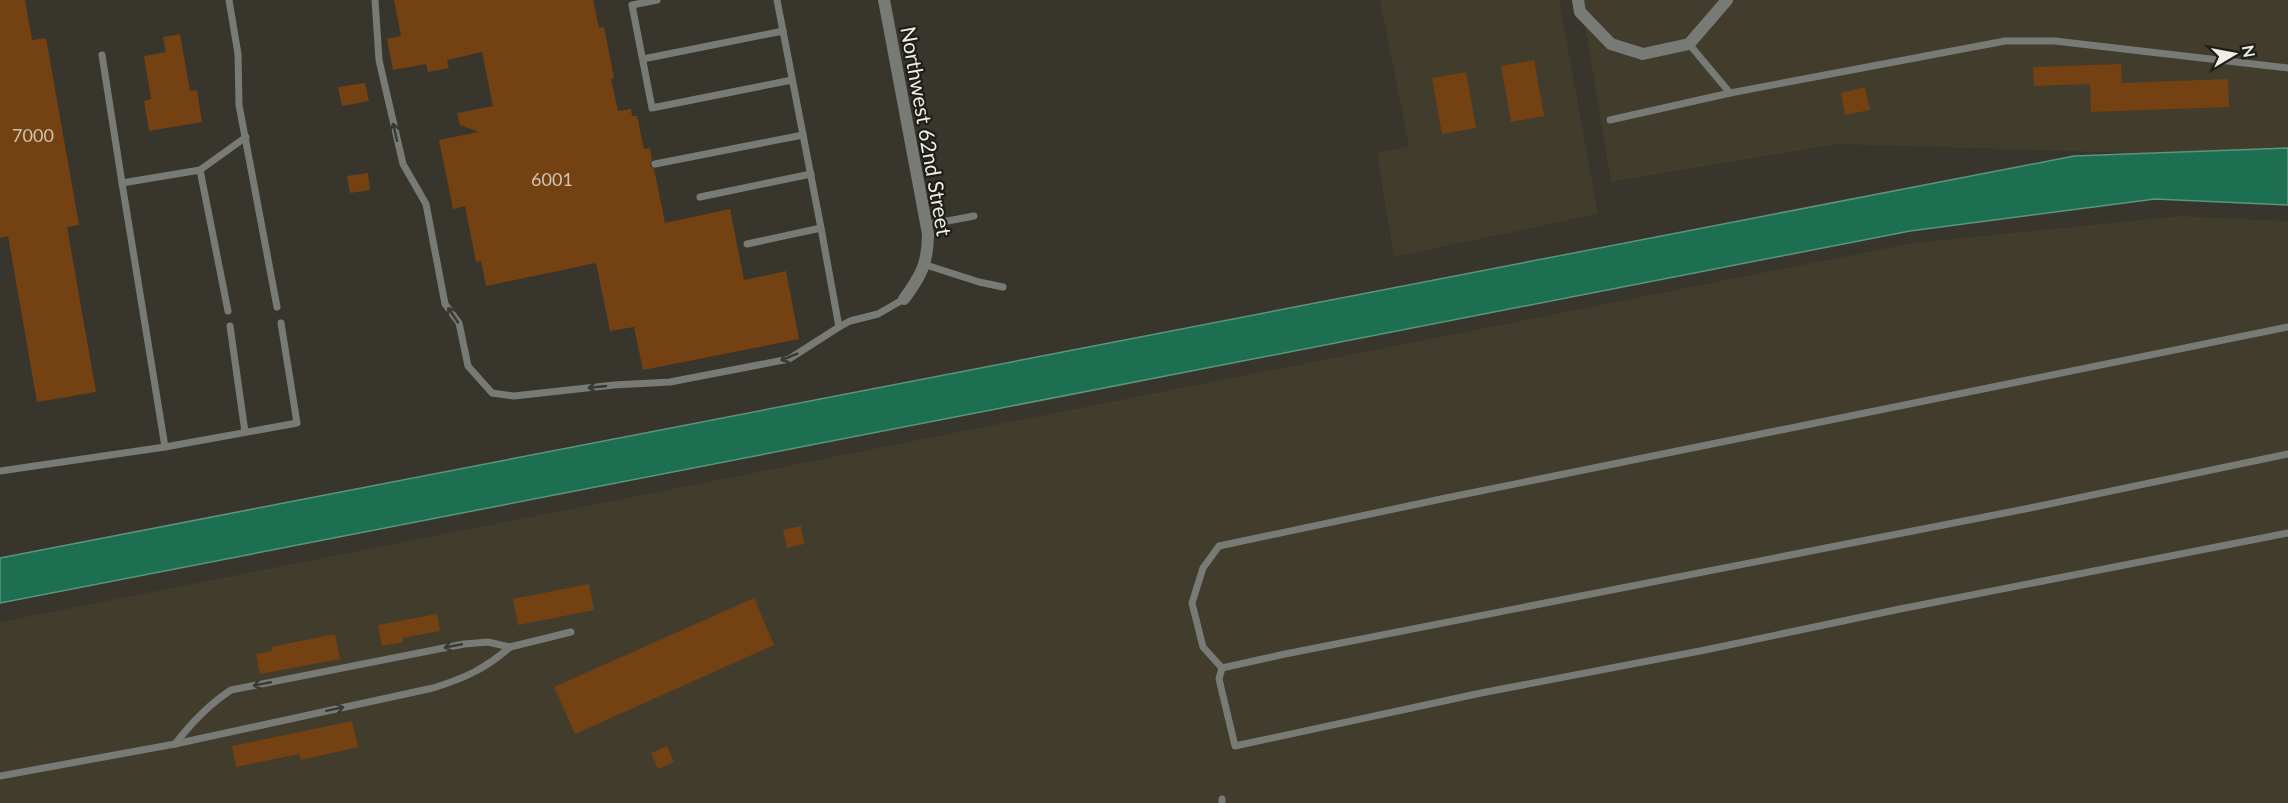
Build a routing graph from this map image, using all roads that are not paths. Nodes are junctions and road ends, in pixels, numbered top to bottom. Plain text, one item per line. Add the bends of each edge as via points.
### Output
1 (229, 0) edge
2 (375, 0) edge
3 (657, 0) edge
4 (777, 0) edge
5 (885, 0) edge
6 (1578, 0) edge
7 (1726, 0) edge
8 (783, 31) junction
9 (1689, 44) junction
10 (102, 55) dead end
11 (643, 59) junction
12 (2288, 68) edge
13 (792, 80) junction
14 (1730, 93) junction
15 (1610, 120) dead end
16 (803, 135) junction
17 (246, 137) junction
18 (655, 164) dead end
19 (200, 170) junction
20 (811, 174) junction
21 (122, 183) junction
22 (700, 197) dead end
23 (974, 216) dead end
24 (926, 225) junction
25 (821, 228) junction
26 (747, 243) dead end
27 (926, 265) junction
28 (1003, 287) dead end
29 (904, 299) joint
30 (277, 307) dead end
31 (228, 311) dead end
32 (281, 323) dead end
33 (230, 326) dead end
34 (838, 327) junction
35 (2288, 327) edge
36 (245, 432) junction
37 (165, 447) junction
38 (2288, 454) edge
39 (0, 471) edge
40 (2288, 533) edge
41 (572, 632) dead end
42 (510, 647) junction
43 (1222, 668) junction
44 (175, 744) junction
45 (0, 776) edge

1 - 17 lane via 238,54 239,105
34 -> 2 lane via 789,359 670,382 514,396 492,393 468,366 459,323 445,304 426,204 403,164 379,60
3 - 11 lane via 632,5
4 - 8 lane
5 - 24 street, Northwest 62nd Street
6 - 9 street via 1580,12 1611,44 1642,54
7 - 9 street
8 - 11 lane
8 - 13 lane
9 - 14 lane
10 - 21 lane
11 - 13 lane via 652,108
12 - 14 lane via 2055,41 2005,41
13 - 16 lane
14 - 15 lane
16 - 18 lane
16 - 20 lane
17 - 19 lane
17 - 30 lane
19 - 21 lane
19 - 31 lane
20 - 22 lane
20 - 25 lane
21 - 37 lane
23 - 24 lane
24 - 27 street, Northwest 62nd Street
25 - 26 lane
25 - 34 lane
27 - 28 lane
27 - 29 street, Northwest 62nd Street
29 - 34 lane via 878,315
32 - 36 lane via 297,423
33 - 36 lane
35 - 43 lane via 1219,546 1203,568 1192,603 1203,647
36 - 37 lane
37 - 39 lane
38 - 43 lane
40 - 43 lane via 1481,693 1234,746 1219,679
41 - 42 lane
44 -> 42 lane via 433,688 466,678
42 -> 44 lane via 488,642 464,644 231,690 212,702
44 - 45 lane

